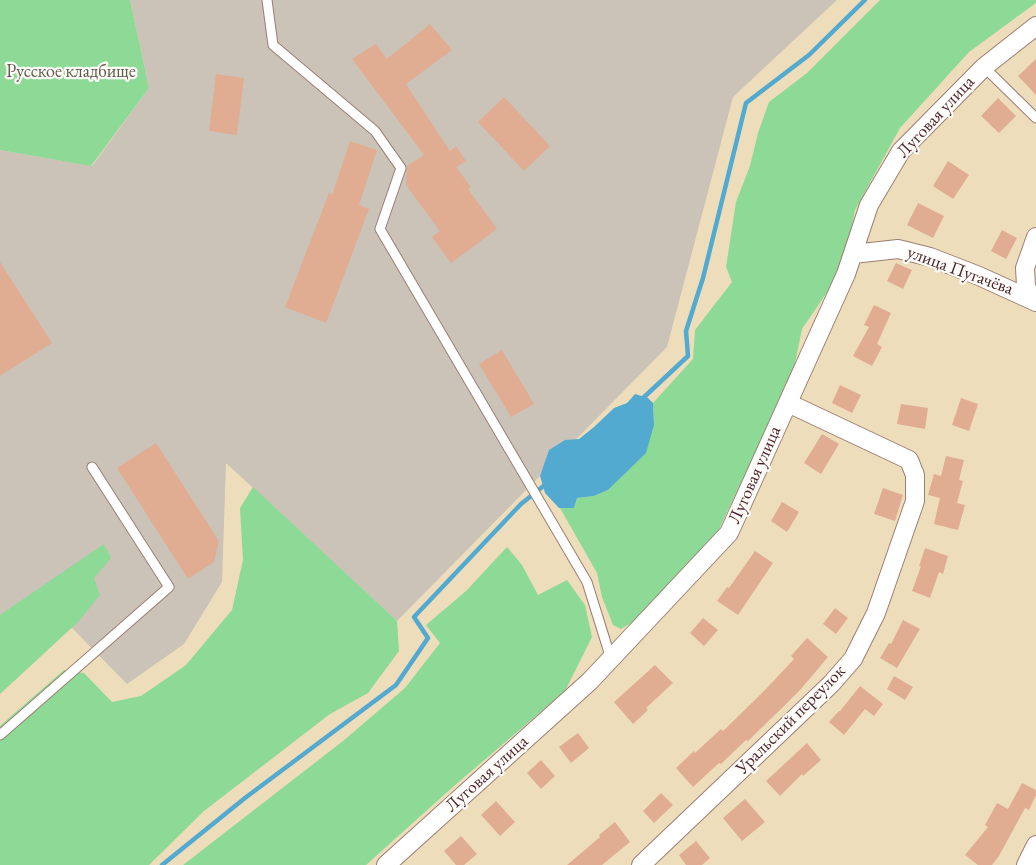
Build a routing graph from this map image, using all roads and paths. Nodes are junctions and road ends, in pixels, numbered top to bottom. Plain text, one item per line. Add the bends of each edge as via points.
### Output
1 (267, 0) edge
2 (1036, 26) edge
3 (984, 67) junction
4 (1036, 118) edge
5 (1036, 237) edge
6 (852, 254) junction
7 (1033, 300) edge
8 (788, 403) junction
9 (92, 467) dead end
10 (611, 659) junction
11 (0, 735) edge
12 (1036, 845) edge
13 (386, 865) edge
14 (640, 865) edge
15 (1026, 865) edge

1 - 10 lane via 273,45 375,131 401,168 380,229 587,582
2 - 3 street, Луговая улица
3 - 4 lane
3 - 6 street, Луговая улица via 901,151 870,205
5 - 7 street via 1025,268 1026,286
6 - 7 street, улица Пугачёва via 898,248 906,250 979,276
6 - 8 street, Луговая улица
8 - 10 street, Луговая улица via 730,533
8 - 14 street, Уральский переулок via 910,460 915,475 915,501 876,613 853,659 831,684
9 - 11 lane via 169,587
10 - 13 street, Луговая улица
12 - 15 street

